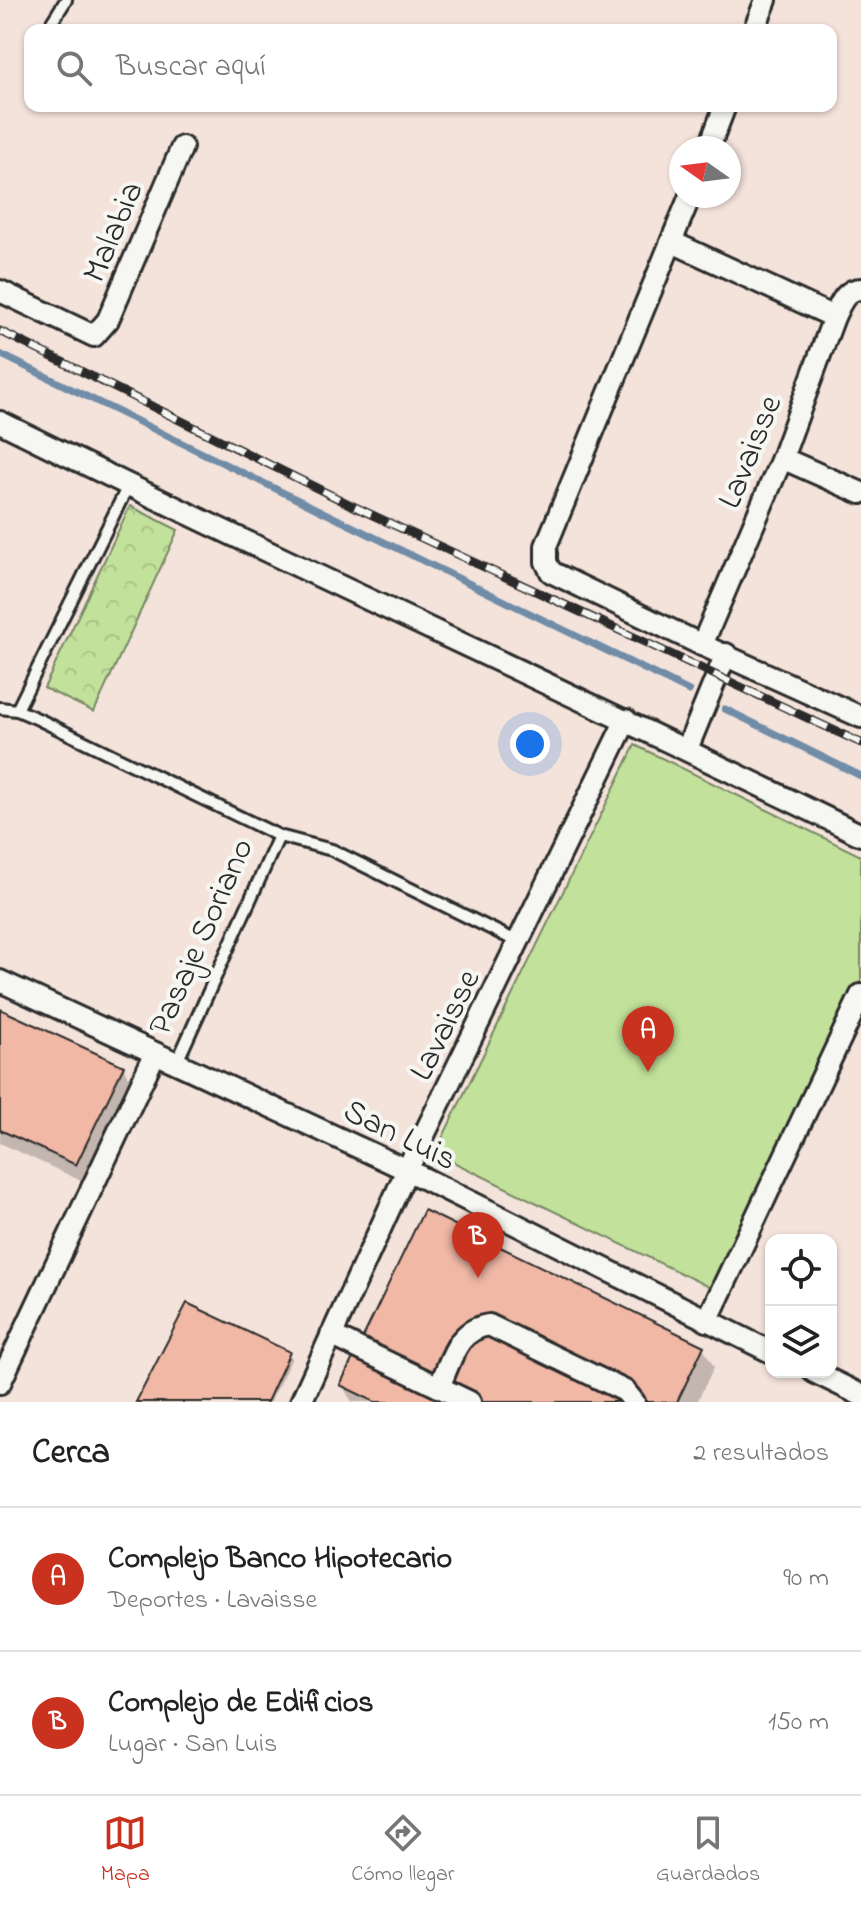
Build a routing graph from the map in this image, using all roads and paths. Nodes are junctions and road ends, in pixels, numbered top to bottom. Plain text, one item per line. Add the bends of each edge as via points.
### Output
1 (66, 0) edge
2 (766, 0) edge
3 (52, 22) dead end
4 (756, 24) edge
5 (723, 112) edge
6 (714, 136) edge
7 (182, 147) dead end
8 (685, 208) edge
9 (672, 242) junction
10 (861, 289) edge
11 (0, 291) edge
12 (834, 317) junction
13 (0, 422) edge
14 (782, 458) junction
15 (128, 486) junction
16 (861, 493) edge
17 (702, 645) junction
18 (726, 654) junction
19 (0, 708) edge
20 (17, 710) junction
21 (861, 717) edge
22 (626, 720) junction
23 (687, 749) junction
24 (861, 835) edge
25 (279, 836) junction
26 (518, 942) junction
27 (0, 981) edge
28 (861, 995) edge
29 (155, 1054) junction
30 (177, 1062) junction
31 (407, 1170) junction
32 (707, 1321) junction
33 (331, 1335) junction
34 (765, 1349) edge
35 (826, 1378) edge
36 (0, 1383) edge
37 (439, 1387) junction
38 (861, 1395) edge
39 (301, 1402) edge
40 (470, 1402) edge
41 (634, 1402) edge

1 - 3 lane
2 - 4 street
5 - 6 street
7 - 11 street, Malabia via 108,320 94,336
8 - 9 street
9 - 12 street
9 - 17 street via 546,546 546,562 551,572
10 - 12 street, Lavaisse via 844,297
12 - 14 street, Lavaisse
13 - 15 street
14 - 16 street
14 - 17 street, Lavaisse
15 - 20 lane
15 - 22 street
17 - 18 street
18 - 21 street
18 - 23 street
19 - 20 lane
20 - 25 lane
22 - 23 street
22 - 26 street, Lavaisse
23 - 24 street
25 - 26 lane via 332,850
25 - 30 lane, Pasaje Soriano
26 - 31 street, Lavaisse
27 - 29 street, San Luis
28 - 32 street
29 - 30 street, San Luis
29 - 36 street, Pasaje Soriano
30 - 31 street, San Luis
31 - 32 street, San Luis
31 - 33 street, Lavaisse
32 - 34 street, San Luis
33 - 37 street
33 - 39 street, Lavaisse
35 - 38 street
37 - 40 street
37 - 41 street via 462,1339 472,1327 489,1325 625,1391

